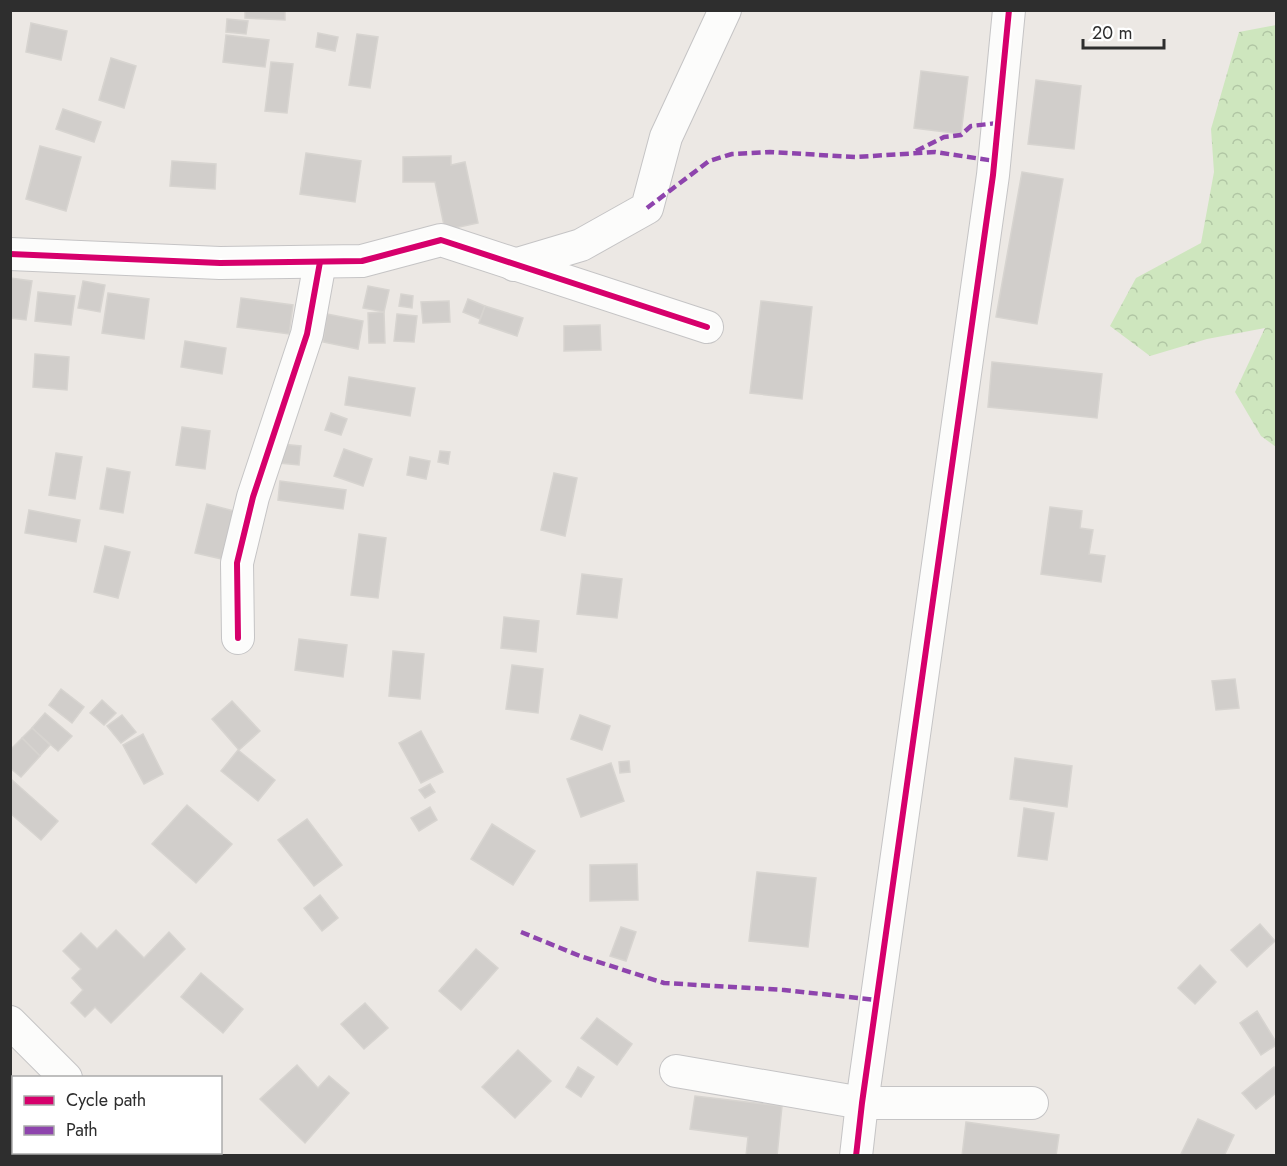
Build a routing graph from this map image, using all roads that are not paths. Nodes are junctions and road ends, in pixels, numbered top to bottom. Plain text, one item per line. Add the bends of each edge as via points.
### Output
1 (725, 10) edge
2 (1009, 10) edge
3 (10, 254) edge
4 (320, 261) junction
5 (514, 265) junction
6 (707, 327) dead end
7 (238, 638) dead end
8 (10, 1022) edge
9 (676, 1071) dead end
10 (65, 1076) edge
11 (1032, 1103) dead end
12 (862, 1104) junction
13 (856, 1155) edge

1 - 5 street via 666,137 647,208 581,245
2 - 12 street via 993,175
3 - 4 street via 220,263
4 - 5 street via 362,261 441,240
4 - 7 street via 306,334 253,497 237,563
5 - 6 street
8 - 10 street
9 - 12 street
11 - 12 street
12 - 13 street

